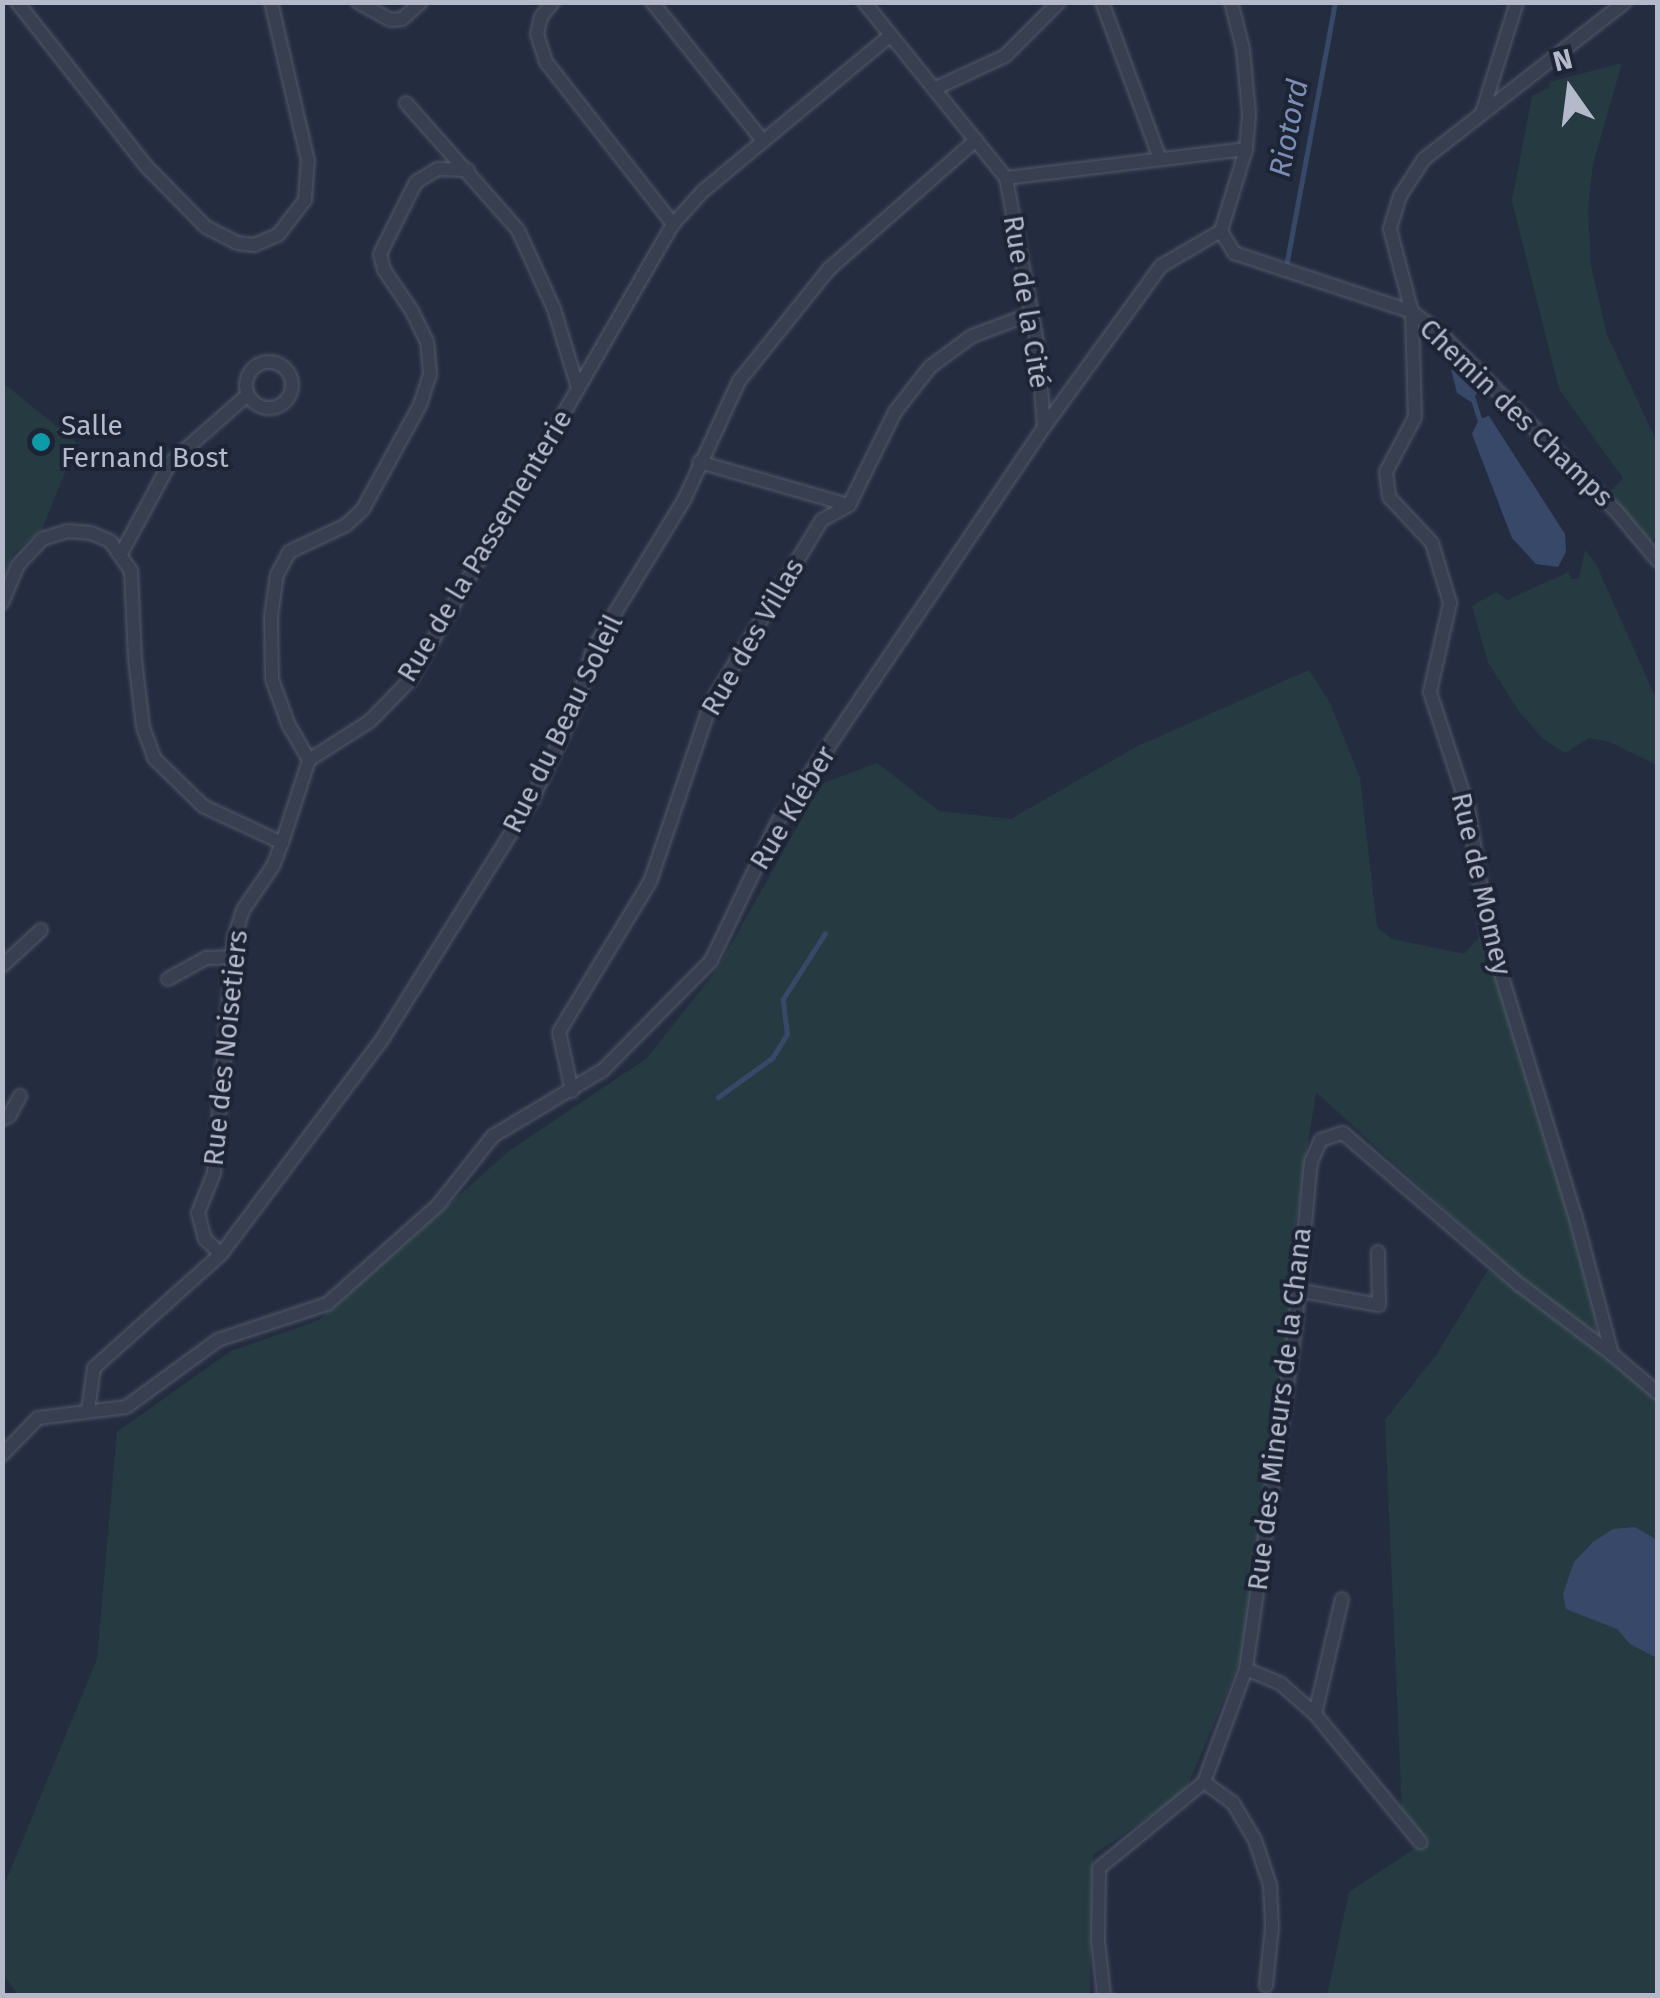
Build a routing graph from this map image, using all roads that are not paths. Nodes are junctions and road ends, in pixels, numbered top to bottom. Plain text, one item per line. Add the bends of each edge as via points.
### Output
1 (17, 2) edge
2 (271, 2) edge
3 (358, 2) edge
4 (421, 2) edge
5 (553, 2) edge
6 (652, 2) edge
7 (864, 2) edge
8 (1060, 2) edge
9 (1102, 2) edge
10 (1231, 2) edge
11 (1517, 2) edge
12 (1626, 2) edge
13 (891, 35) junction
14 (934, 89) junction
15 (406, 103) dead end
16 (1482, 113) junction
17 (976, 140) junction
18 (763, 141) junction
19 (1246, 149) junction
20 (1160, 159) junction
21 (468, 170) junction
22 (1006, 178) junction
23 (673, 224) junction
24 (1222, 231) junction
25 (1412, 312) junction
26 (1031, 314) junction
27 (578, 388) junction
28 (247, 395) dead end
29 (1044, 427) junction
30 (699, 462) junction
31 (849, 505) junction
32 (122, 552) junction
33 (1658, 561) edge
34 (2, 603) edge
35 (310, 760) junction
36 (282, 843) junction
37 (40, 930) dead end
38 (233, 957) junction
39 (2, 966) edge
40 (168, 979) dead end
41 (572, 1091) junction
42 (20, 1096) dead end
43 (2, 1119) edge
44 (1378, 1252) dead end
45 (221, 1254) junction
46 (1296, 1290) junction
47 (1612, 1354) junction
48 (1658, 1392) edge
49 (88, 1410) junction
50 (2, 1455) edge
51 (1342, 1599) dead end
52 (1246, 1669) junction
53 (1315, 1714) junction
54 (1204, 1782) junction
55 (1420, 1842) dead end
56 (1266, 1986) dead end
57 (1104, 1996) edge

1 - 2 street via 146,166 206,227 254,245 278,235 305,200 308,161
3 - 4 street via 390,20 402,19
5 - 23 street via 537,34 546,62
6 - 18 street
7 - 13 street
8 - 14 street via 1004,56
9 - 20 street
10 - 19 street via 1244,49
11 - 16 street
12 - 16 street, Chemin des Champs
13 - 14 street
13 - 18 street, Rue de la Passementerie
14 - 17 street
15 - 21 street
16 - 25 street, Chemin des Champs via 1424,159 1392,216 1392,244
17 - 22 street
17 - 30 street, Rue du Beau Soleil via 803,296 739,381
18 - 23 street, Rue de la Passementerie
19 - 20 street
19 - 24 street
20 - 22 street
21 - 27 street via 518,230 538,268
21 - 35 street via 438,169 416,182 380,254 426,342 430,374 420,405 363,509 346,525 289,552 278,575 272,679
22 - 26 street, Rue de la Cité
23 - 27 street, Rue de la Passementerie
24 - 25 street via 1234,253
24 - 29 street, Rue Kléber via 1161,266
25 - 33 street, Chemin des Champs via 1438,331
25 - 47 street, Rue de Momey via 1416,416 1386,472 1389,497 1432,543 1450,603 1430,692 1468,808 1488,931
26 - 29 street, Rue de la Cité
26 - 31 street, Rue des Villas via 972,336 930,368 895,412
27 - 35 street, Rue de la Passementerie via 410,680 370,721
28 - 32 street via 170,463
29 - 41 street, Rue Kléber via 777,823 711,961 603,1070
30 - 31 street
30 - 45 street, Rue du Beau Soleil via 684,500 594,649 577,704 532,800 383,1038
31 - 41 street, Rue des Villas via 822,520 711,702 650,882 559,1032
32 - 34 street via 91,532 42,539 18,564
32 - 36 street via 131,570 139,693 154,758 203,806
35 - 36 street
36 - 38 street, Rue des Noisetiers via 243,910
37 - 39 street
38 - 40 street via 206,958
38 - 45 street, Rue des Noisetiers via 214,1173 198,1213 205,1239
41 - 49 street, Rue Kléber via 493,1136 438,1205 327,1304 218,1340 126,1407
42 - 43 street
44 - 46 street via 1378,1306
45 - 49 street, Rue du Beau Soleil via 94,1368
46 - 47 street, Rue des Mineurs de la Chana via 1311,1162 1321,1140 1343,1133 1520,1286
46 - 52 street, Rue des Mineurs de la Chana
47 - 48 street
49 - 50 street, Rue Kléber via 38,1418
51 - 53 street
52 - 53 street via 1281,1684
52 - 54 street, Rue des Mineurs de la Chana
53 - 55 street
54 - 56 street via 1233,1803 1270,1884
54 - 57 street via 1099,1868

